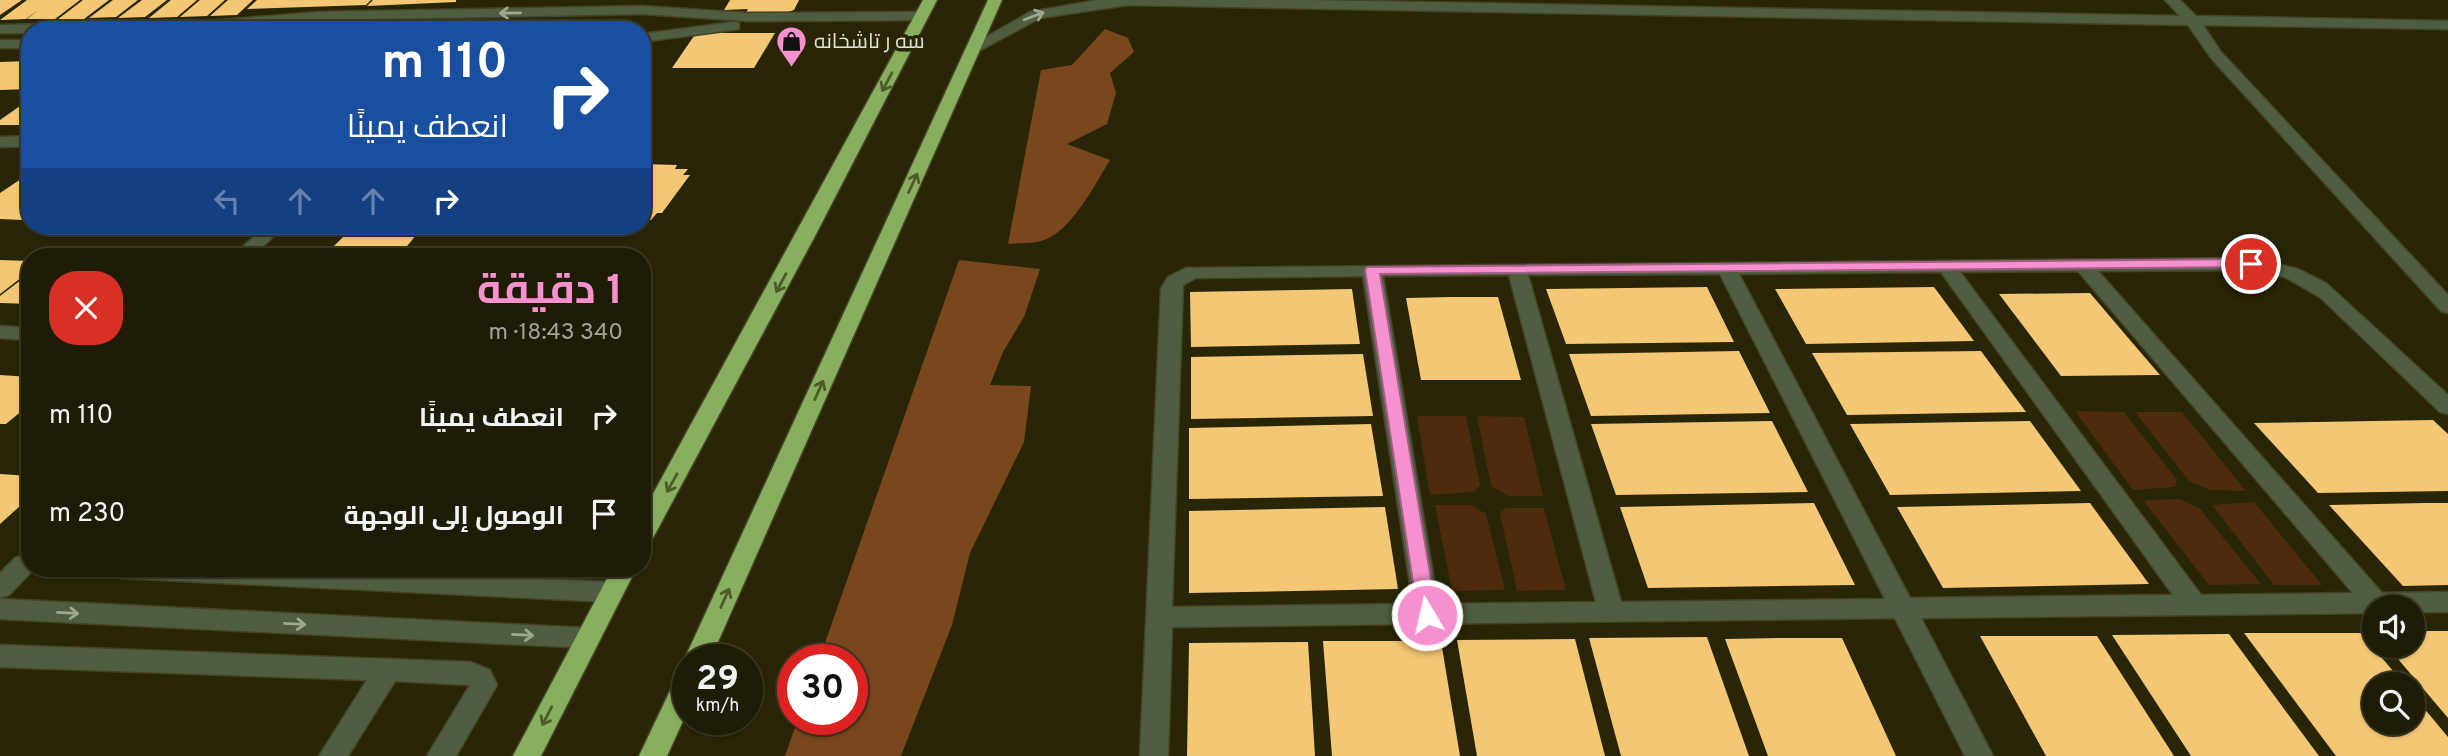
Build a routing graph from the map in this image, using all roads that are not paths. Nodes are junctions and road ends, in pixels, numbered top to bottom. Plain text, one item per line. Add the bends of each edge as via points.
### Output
1 (995, 0) edge
2 (1122, 0) edge
3 (2172, 0) edge
4 (1128, 1) edge
5 (923, 13) edge
6 (697, 14) junction
7 (2192, 20) junction
8 (277, 21) edge
9 (746, 21) junction
10 (2448, 25) edge
11 (0, 29) edge
12 (21, 29) edge
13 (686, 33) junction
14 (651, 37) edge
15 (0, 44) edge
16 (21, 44) edge
17 (974, 48) junction
18 (21, 141) edge
19 (0, 142) edge
20 (265, 235) edge
21 (251, 248) edge
22 (2083, 265) junction
23 (1946, 266) junction
24 (1726, 267) junction
25 (1517, 269) junction
26 (1372, 270) junction
27 (2448, 307) edge
28 (0, 332) edge
29 (21, 333) edge
30 (2448, 407) edge
31 (651, 519) edge
32 (18, 564) edge
33 (291, 577) edge
34 (619, 577) edge
35 (0, 588) edge
36 (611, 592) junction
37 (2368, 595) edge
38 (2362, 603) edge
39 (2425, 603) edge
40 (2448, 603) edge
41 (2194, 605) junction
42 (0, 609) edge
43 (1905, 610) junction
44 (1612, 614) junction
45 (1427, 615) junction
46 (1159, 617) junction
47 (588, 638) junction
48 (704, 644) edge
49 (0, 656) edge
50 (387, 672) junction
51 (672, 715) edge
52 (333, 756) edge
53 (441, 756) edge
54 (527, 756) edge
55 (653, 756) edge
56 (1154, 756) edge
57 (1979, 756) edge

1 - 17 highway
2 - 4 street
3 - 7 street
4 - 7 street
17 -> 4 street via 1035,15
5 - 9 street
5 -> 31 highway
6 -> 8 street via 642,10 332,15
6 - 9 street
6 - 13 street
7 - 10 street
7 - 27 street via 2216,55
9 - 13 street
11 - 12 street
13 - 14 street
15 - 16 street
48 -> 17 highway
18 - 19 street
20 - 21 street
22 - 23 street
22 - 30 street via 2251,264 2296,274 2328,293
22 - 37 street
23 - 24 street
23 - 41 street
24 - 25 street
24 - 43 street
25 - 26 street
25 - 44 street
26 - 45 street
26 - 46 street via 1200,271 1186,274 1172,285
28 - 29 street
32 - 35 street
33 - 36 street
34 - 36 highway
36 - 47 highway
38 - 41 street
39 - 40 street
41 - 43 street
42 -> 47 street
43 - 44 street
43 - 57 street
44 - 45 street
45 - 46 street
46 - 56 street
47 -> 54 highway
49 - 50 street
50 - 52 street
50 - 53 street via 470,673 481,678 484,685
51 - 55 highway

